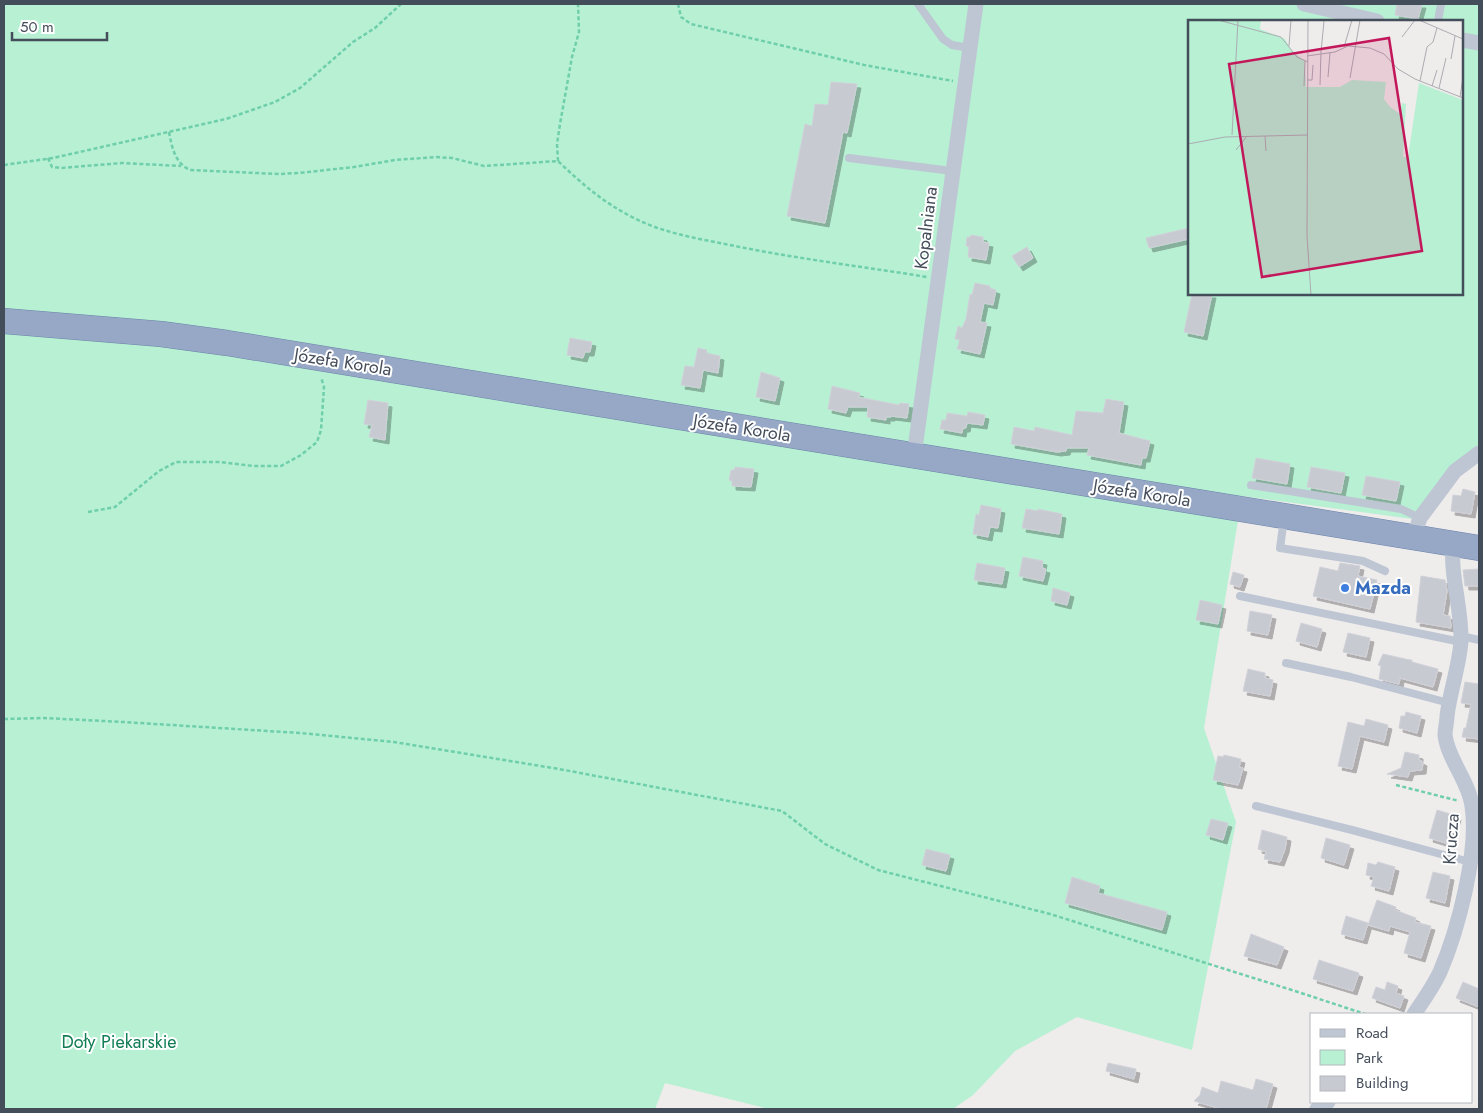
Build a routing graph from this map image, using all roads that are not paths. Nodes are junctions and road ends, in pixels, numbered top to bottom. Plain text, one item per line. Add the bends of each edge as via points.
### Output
1 (918, 4) edge
2 (976, 4) edge
3 (1304, 4) edge
4 (1441, 4) edge
5 (1374, 20) edge
6 (1438, 20) edge
7 (1463, 40) edge
8 (1479, 43) edge
9 (969, 48) junction
10 (849, 158) dead end
11 (952, 171) junction
12 (4, 321) edge
13 (1479, 453) edge
14 (914, 456) junction
15 (1251, 485) dead end
16 (1284, 517) junction
17 (1416, 528) junction
18 (1453, 543) junction
19 (1479, 548) edge
20 (1385, 571) dead end
21 (1240, 596) dead end
22 (1461, 639) junction
23 (1479, 640) edge
24 (1286, 662) dead end
25 (1449, 703) junction
26 (1256, 806) dead end
27 (1476, 806) edge
28 (1475, 864) edge
29 (1415, 1013) edge

1 - 9 lane via 943,40
2 - 9 street, Kopalniana
3 - 5 street
4 - 6 lane
7 - 8 street
9 - 11 street, Kopalniana
10 - 11 lane
11 - 14 street, Kopalniana
12 - 14 highway, Józefa Korola via 161,334
13 - 17 street via 1455,471
14 - 16 highway, Józefa Korola
15 - 17 lane via 1401,510
16 - 17 highway, Józefa Korola
16 - 20 lane via 1280,548 1363,561
17 - 18 highway, Józefa Korola
18 - 19 highway, Józefa Korola
18 - 22 street, Krucza via 1452,565
21 - 22 lane
22 - 23 lane
22 - 25 street, Krucza
24 - 25 lane
25 - 27 street, Krucza via 1445,735
26 - 28 lane
27 - 28 street, Krucza
28 - 29 street, Krucza via 1439,974

